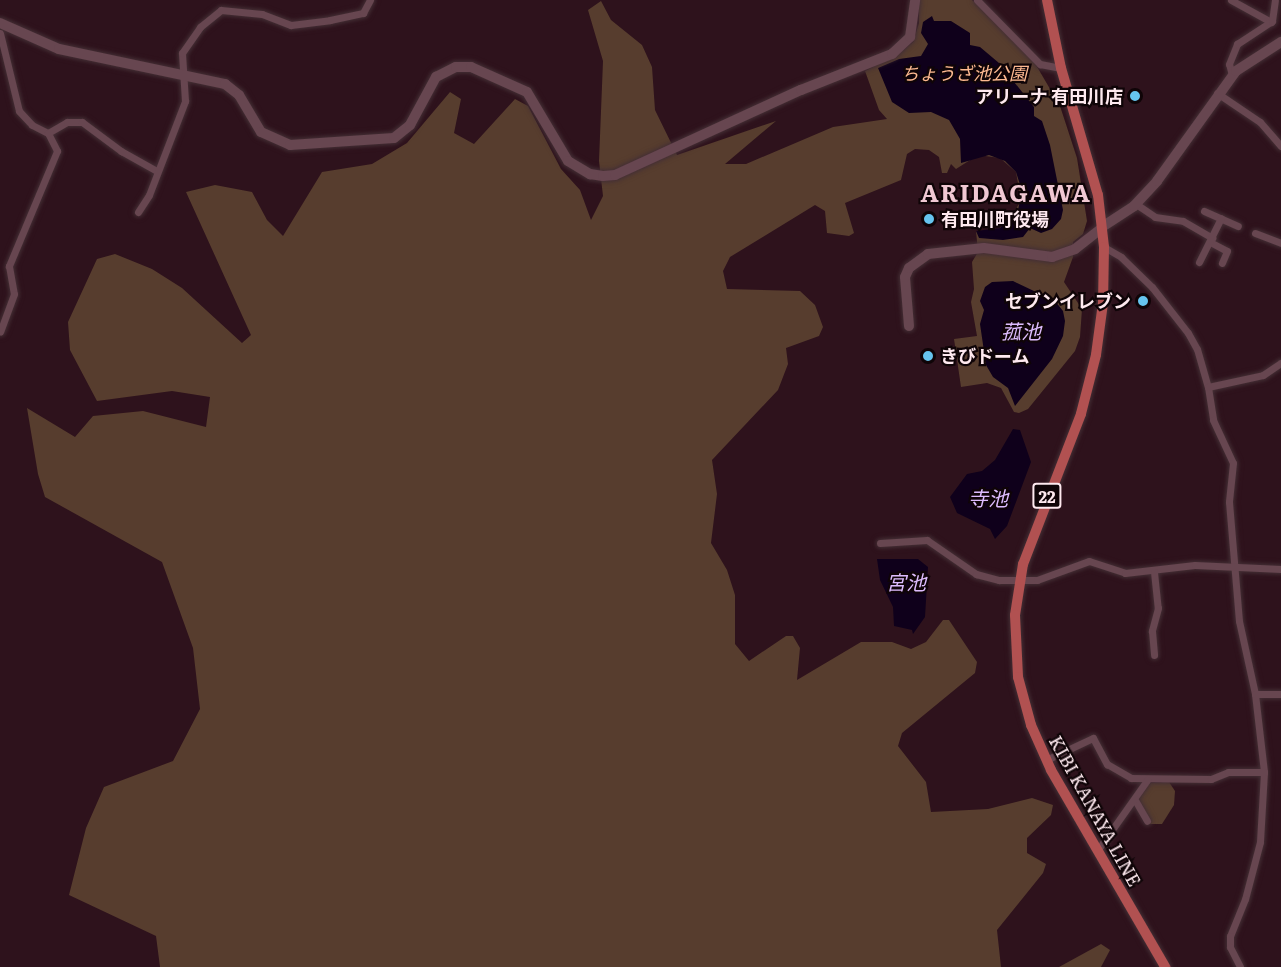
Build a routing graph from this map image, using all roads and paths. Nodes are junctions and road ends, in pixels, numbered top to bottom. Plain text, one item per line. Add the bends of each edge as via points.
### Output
1 (370, 0) edge
2 (915, 0) edge
3 (977, 0) edge
4 (1047, 0) edge
5 (1231, 0) edge
6 (1275, 0) edge
7 (1270, 22) junction
8 (0, 23) edge
9 (0, 33) edge
10 (1281, 42) edge
11 (1061, 68) junction
12 (184, 73) junction
13 (1232, 75) junction
14 (1217, 93) junction
15 (48, 133) junction
16 (1281, 146) edge
17 (157, 171) junction
18 (1136, 204) junction
19 (1204, 211) dead end
20 (138, 212) dead end
21 (1221, 219) junction
22 (1238, 226) dead end
23 (1102, 227) junction
24 (1255, 233) dead end
25 (1211, 240) junction
26 (1281, 243) edge
27 (1104, 247) junction
28 (1199, 262) dead end
29 (1222, 262) dead end
30 (909, 326) dead end
31 (0, 332) edge
32 (1281, 363) edge
33 (1208, 387) junction
34 (880, 543) dead end
35 (1238, 568) junction
36 (1281, 569) edge
37 (1154, 572) junction
38 (1019, 579) junction
39 (1154, 655) dead end
40 (1256, 694) junction
41 (1281, 694) edge
42 (1046, 760) junction
43 (1264, 772) junction
44 (1147, 780) junction
45 (1135, 800) junction
46 (1148, 821) dead end
47 (1097, 850) junction
48 (1165, 967) edge
49 (1240, 967) edge

1 - 12 street via 363,14 291,25 262,14 221,10 184,47
2 - 12 street via 910,37 892,54 801,90 615,175 590,174 579,169 563,153 527,92 471,67 456,67 436,77 415,118 399,136 295,145 275,141 261,132 239,95 225,84
3 - 11 street via 1040,64
4 - 11 main road, KIBI KANAYA LINE / 22
5 - 7 street
6 - 7 street
7 - 13 street via 1239,41 1229,64
8 - 12 street via 59,49
9 - 15 street via 19,111 32,125
10 - 13 street
11 - 23 main road, KIBI KANAYA LINE / 22 via 1093,170
12 - 17 street via 185,101
13 - 14 street
14 - 16 street via 1260,122
14 - 18 street via 1164,172
15 - 17 street via 67,122 82,122
15 - 31 street via 57,152 56,160 9,267 14,294
17 - 20 street via 150,195
18 - 23 street
18 - 25 street via 1155,217 1183,220
19 - 21 street
21 - 22 street
21 - 25 street
23 - 27 main road, KIBI KANAYA LINE / 22
23 - 30 street via 1075,249 1052,257 984,248 928,254 909,268 905,277
24 - 26 street
25 - 28 street
25 - 29 street via 1227,251
27 - 33 street via 1121,257 1152,287 1181,324 1197,350
27 - 38 main road, KIBI KANAYA LINE / 22 via 1101,320 1090,385 1073,439 1031,536
32 - 33 street via 1263,375
33 - 35 street via 1213,420 1233,463 1230,531
34 - 38 street via 927,540 984,577
35 - 36 street
35 - 37 street via 1195,565
35 - 40 street via 1239,621
37 - 38 street via 1125,573 1089,561 1037,580
37 - 39 street via 1158,608 1152,631
38 - 42 main road, KIBI KANAYA LINE / 22 via 1015,628 1018,677 1031,725
40 - 41 street
40 - 43 street
42 - 44 street via 1093,738 1107,764 1131,778
42 - 47 main road, KIBI KANAYA LINE / 22
43 - 44 street via 1228,772 1211,779
43 - 49 street via 1260,842 1230,936 1230,947
44 - 45 street
45 - 46 street
45 - 47 street
47 - 48 main road, KIBI KANAYA LINE / 22

